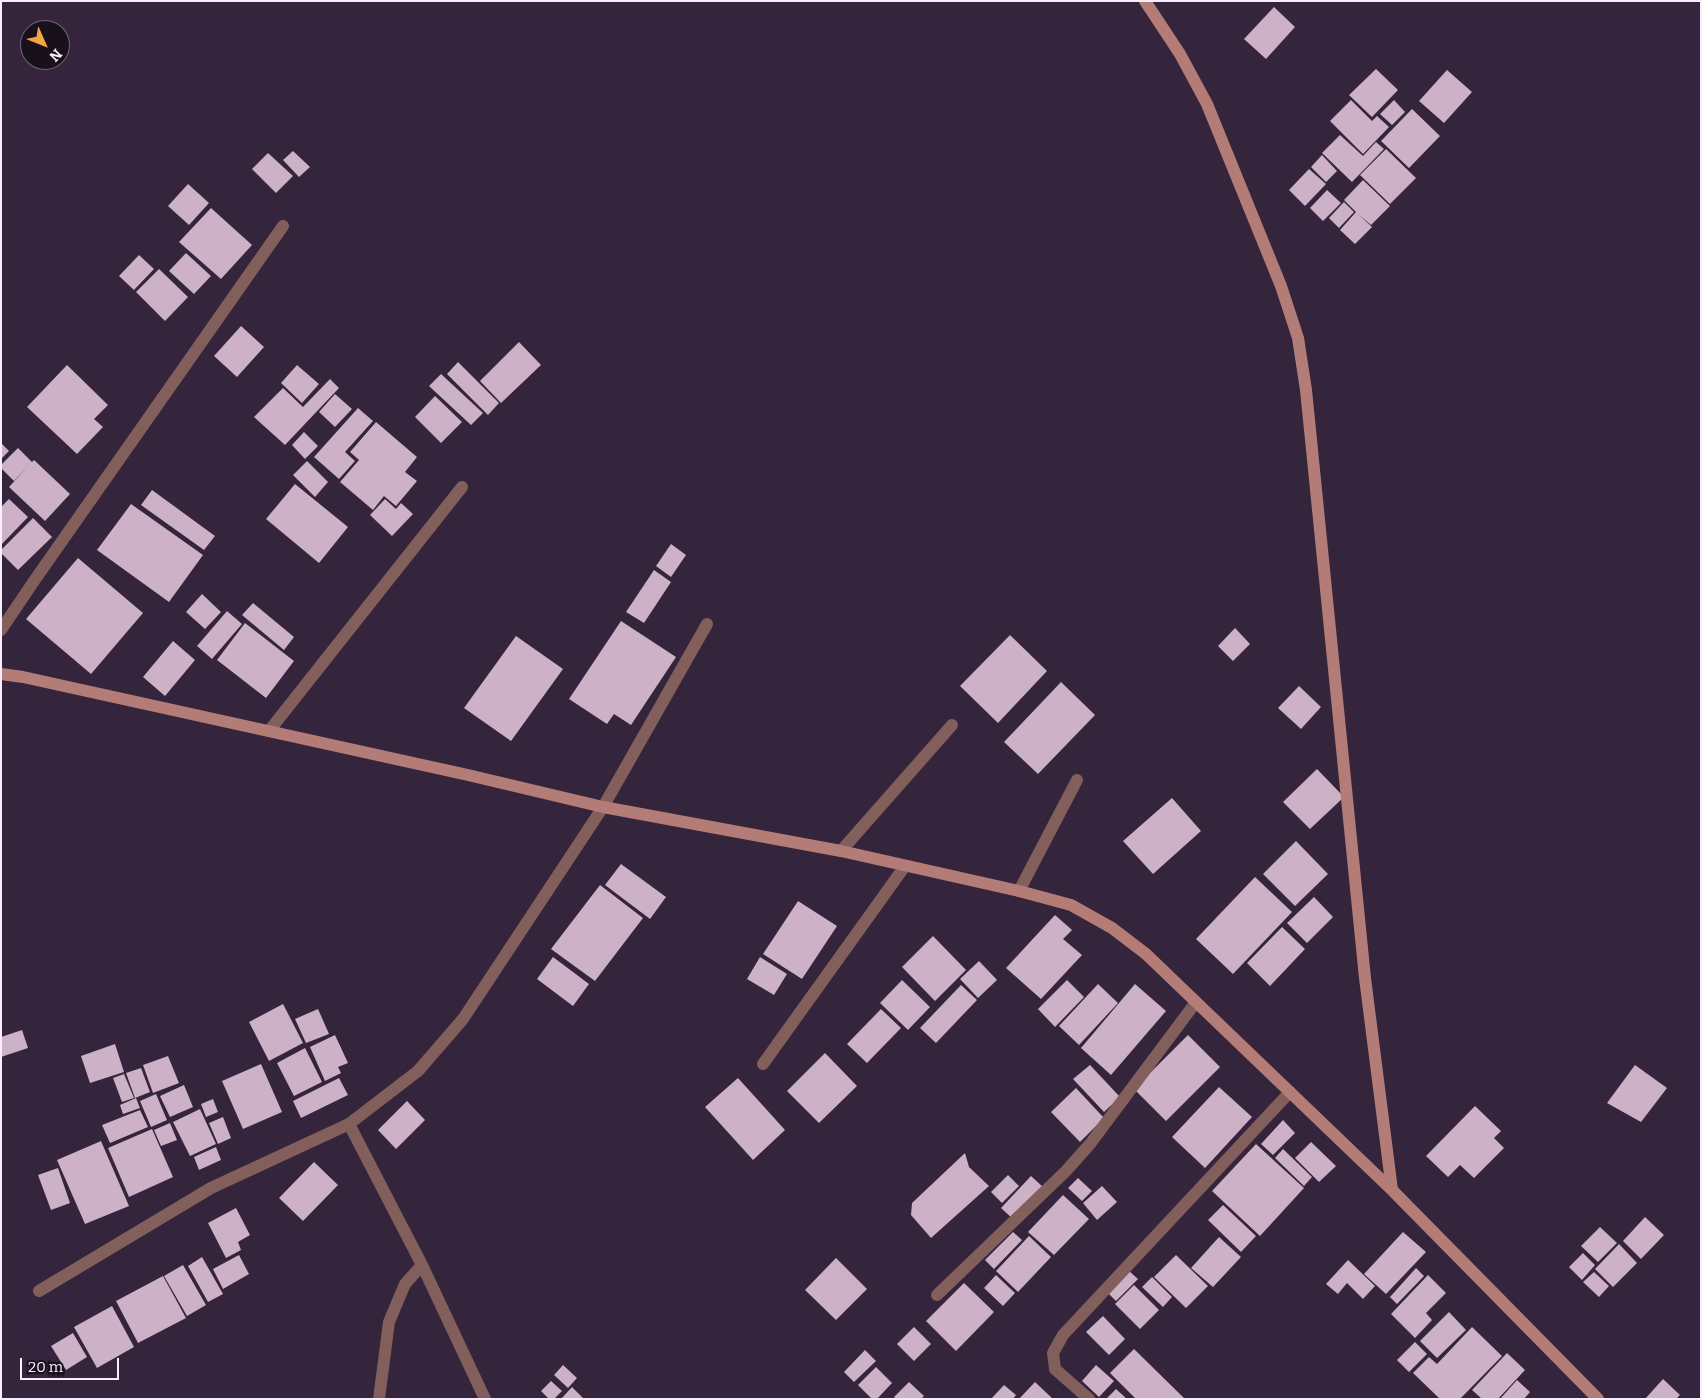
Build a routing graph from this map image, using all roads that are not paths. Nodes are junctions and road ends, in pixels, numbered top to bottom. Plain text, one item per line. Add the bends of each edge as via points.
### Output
1 (1146, 1) edge
2 (283, 226) dead end
3 (462, 488) dead end
4 (707, 624) dead end
5 (1, 630) edge
6 (1, 674) edge
7 (952, 725) dead end
8 (269, 731) junction
9 (1077, 780) dead end
10 (603, 807) junction
11 (841, 852) junction
12 (905, 866) junction
13 (1019, 891) junction
14 (1196, 1002) junction
15 (763, 1064) dead end
16 (1290, 1092) junction
17 (349, 1124) junction
18 (1392, 1190) junction
19 (422, 1265) junction
20 (39, 1291) dead end
21 (937, 1294) dead end
22 (379, 1399) edge
23 (485, 1399) edge
24 (1089, 1399) edge
25 (1598, 1399) edge

1 - 18 street via 1207,104 1281,286 1298,338 1306,390 1365,978
2 - 5 street
3 - 8 street
4 - 10 street
6 - 8 street
7 - 11 street
8 - 10 street
9 - 13 street
10 - 11 street
10 - 17 street via 463,1019 418,1071
11 - 12 street
12 - 13 street
12 - 15 street
13 - 14 street via 1071,905 1112,928 1146,954
14 - 16 street
14 - 21 street via 1066,1172
16 - 18 street
16 - 24 street via 1063,1335 1053,1353 1055,1370
17 - 19 street
17 - 20 street via 211,1188
18 - 25 street
19 - 22 street via 405,1284 389,1322
19 - 23 street

